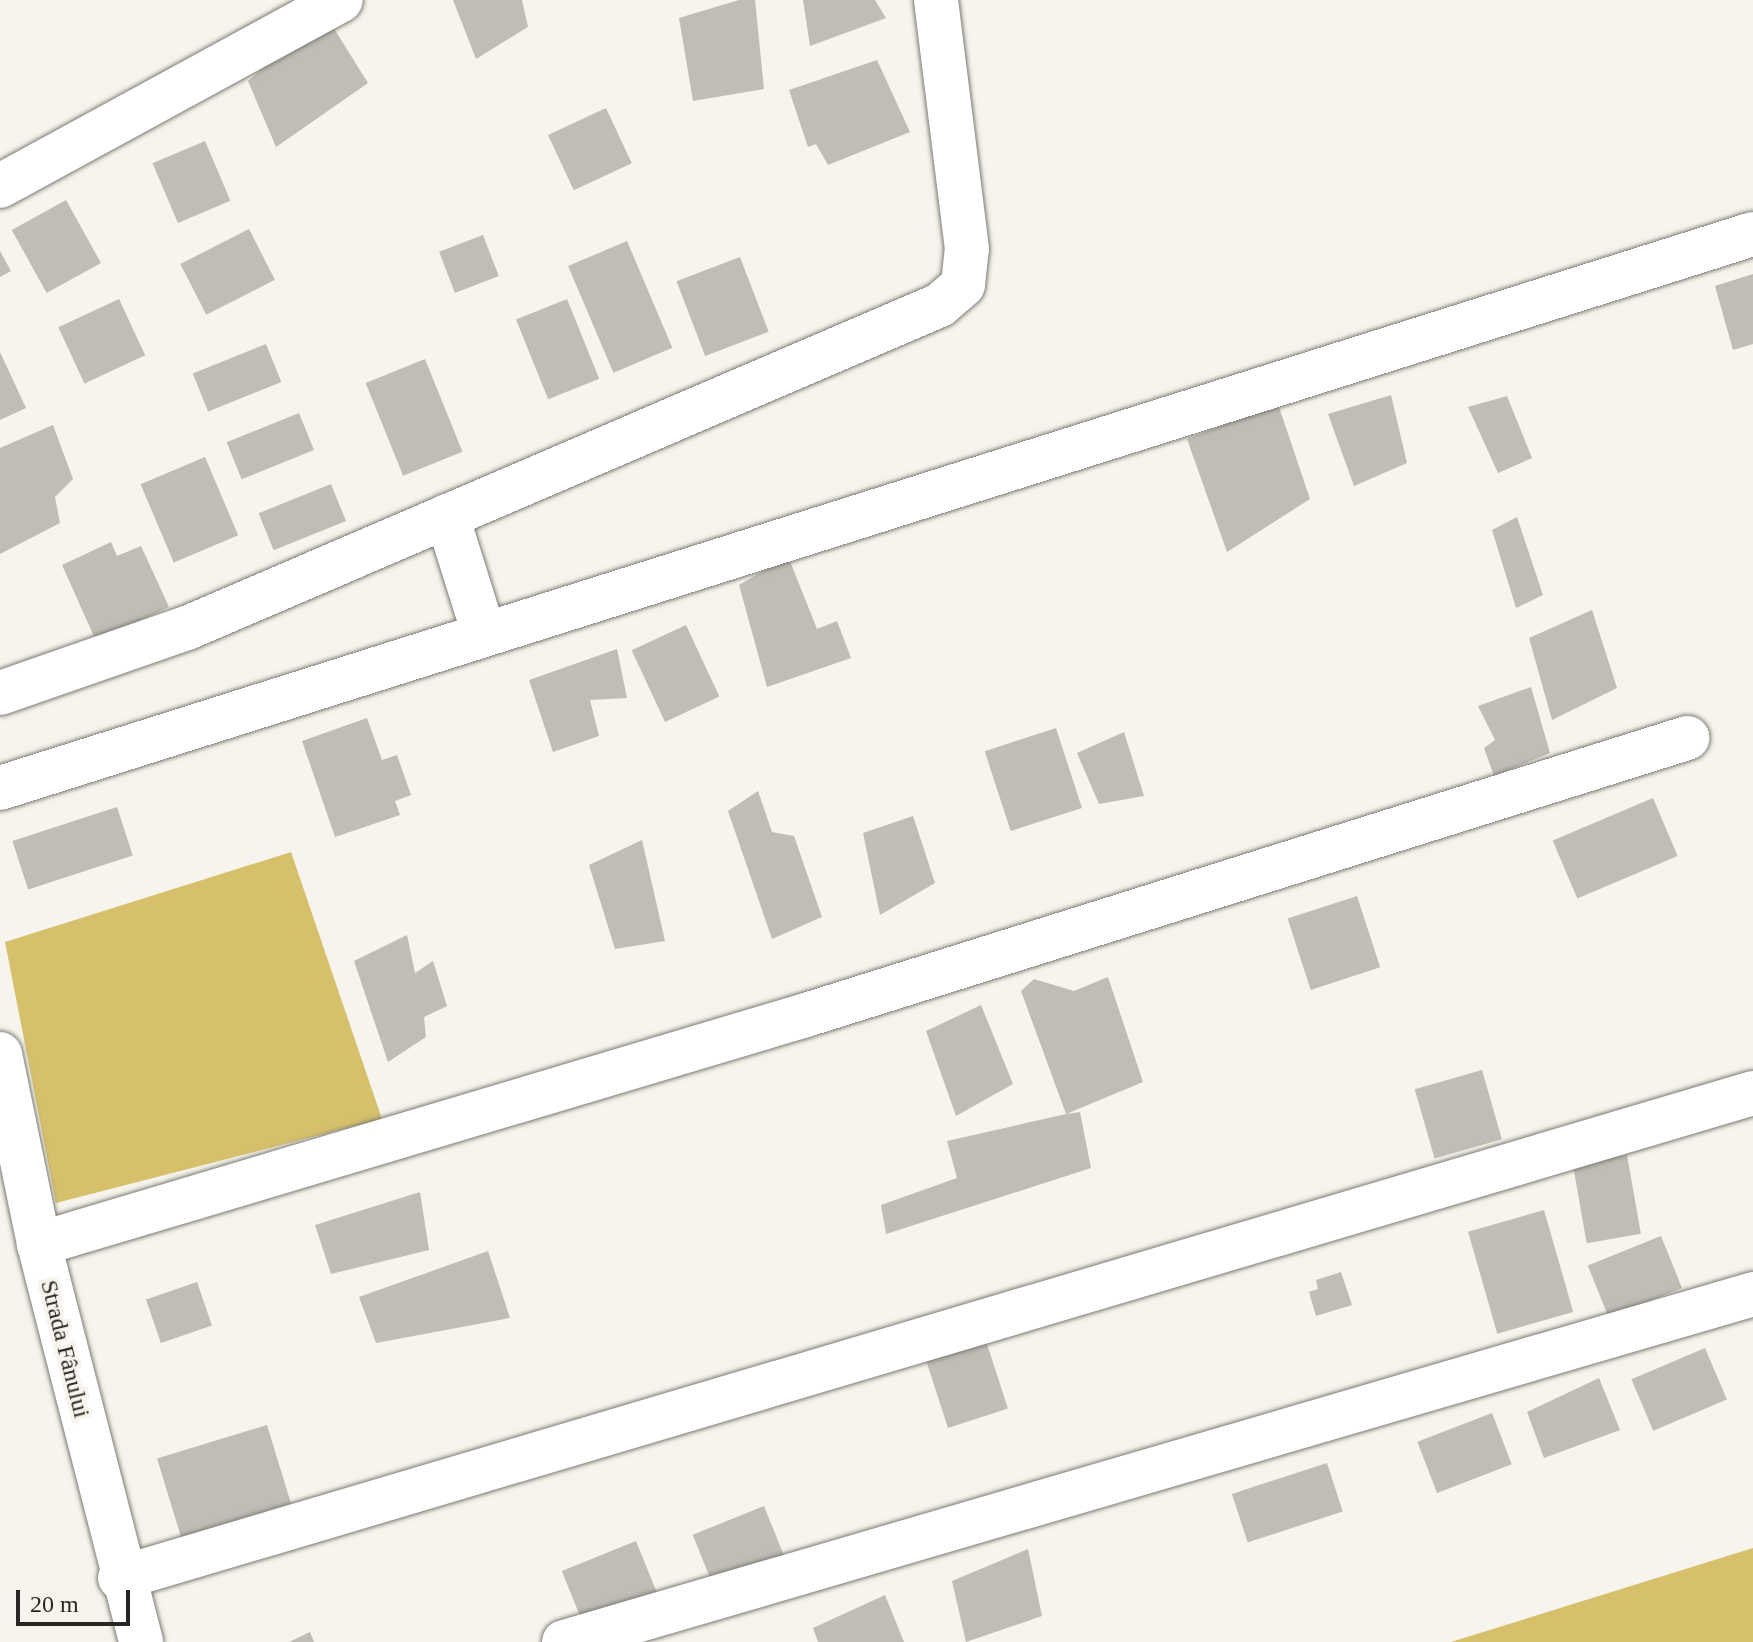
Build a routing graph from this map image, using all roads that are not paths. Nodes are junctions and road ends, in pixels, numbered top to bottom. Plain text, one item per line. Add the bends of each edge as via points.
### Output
1 (341, 0) edge
2 (936, 0) edge
3 (0, 186) edge
4 (1753, 234) edge
5 (447, 516) junction
6 (483, 631) junction
7 (0, 693) edge
8 (1687, 738) dead end
9 (0, 788) edge
10 (0, 1054) edge
11 (1753, 1093) edge
12 (39, 1244) junction
13 (1753, 1294) edge
14 (120, 1578) junction
15 (141, 1642) edge
16 (564, 1642) edge

1 - 3 street
2 - 5 street via 967,249 963,285 926,311
4 - 6 street
5 - 6 street
5 - 7 street via 187,628
6 - 9 street
8 - 12 street via 806,1015
10 - 12 street, Strada Fânului
11 - 14 street
12 - 14 street, Strada Fânului
13 - 16 street
14 - 15 street, Strada Fânului

